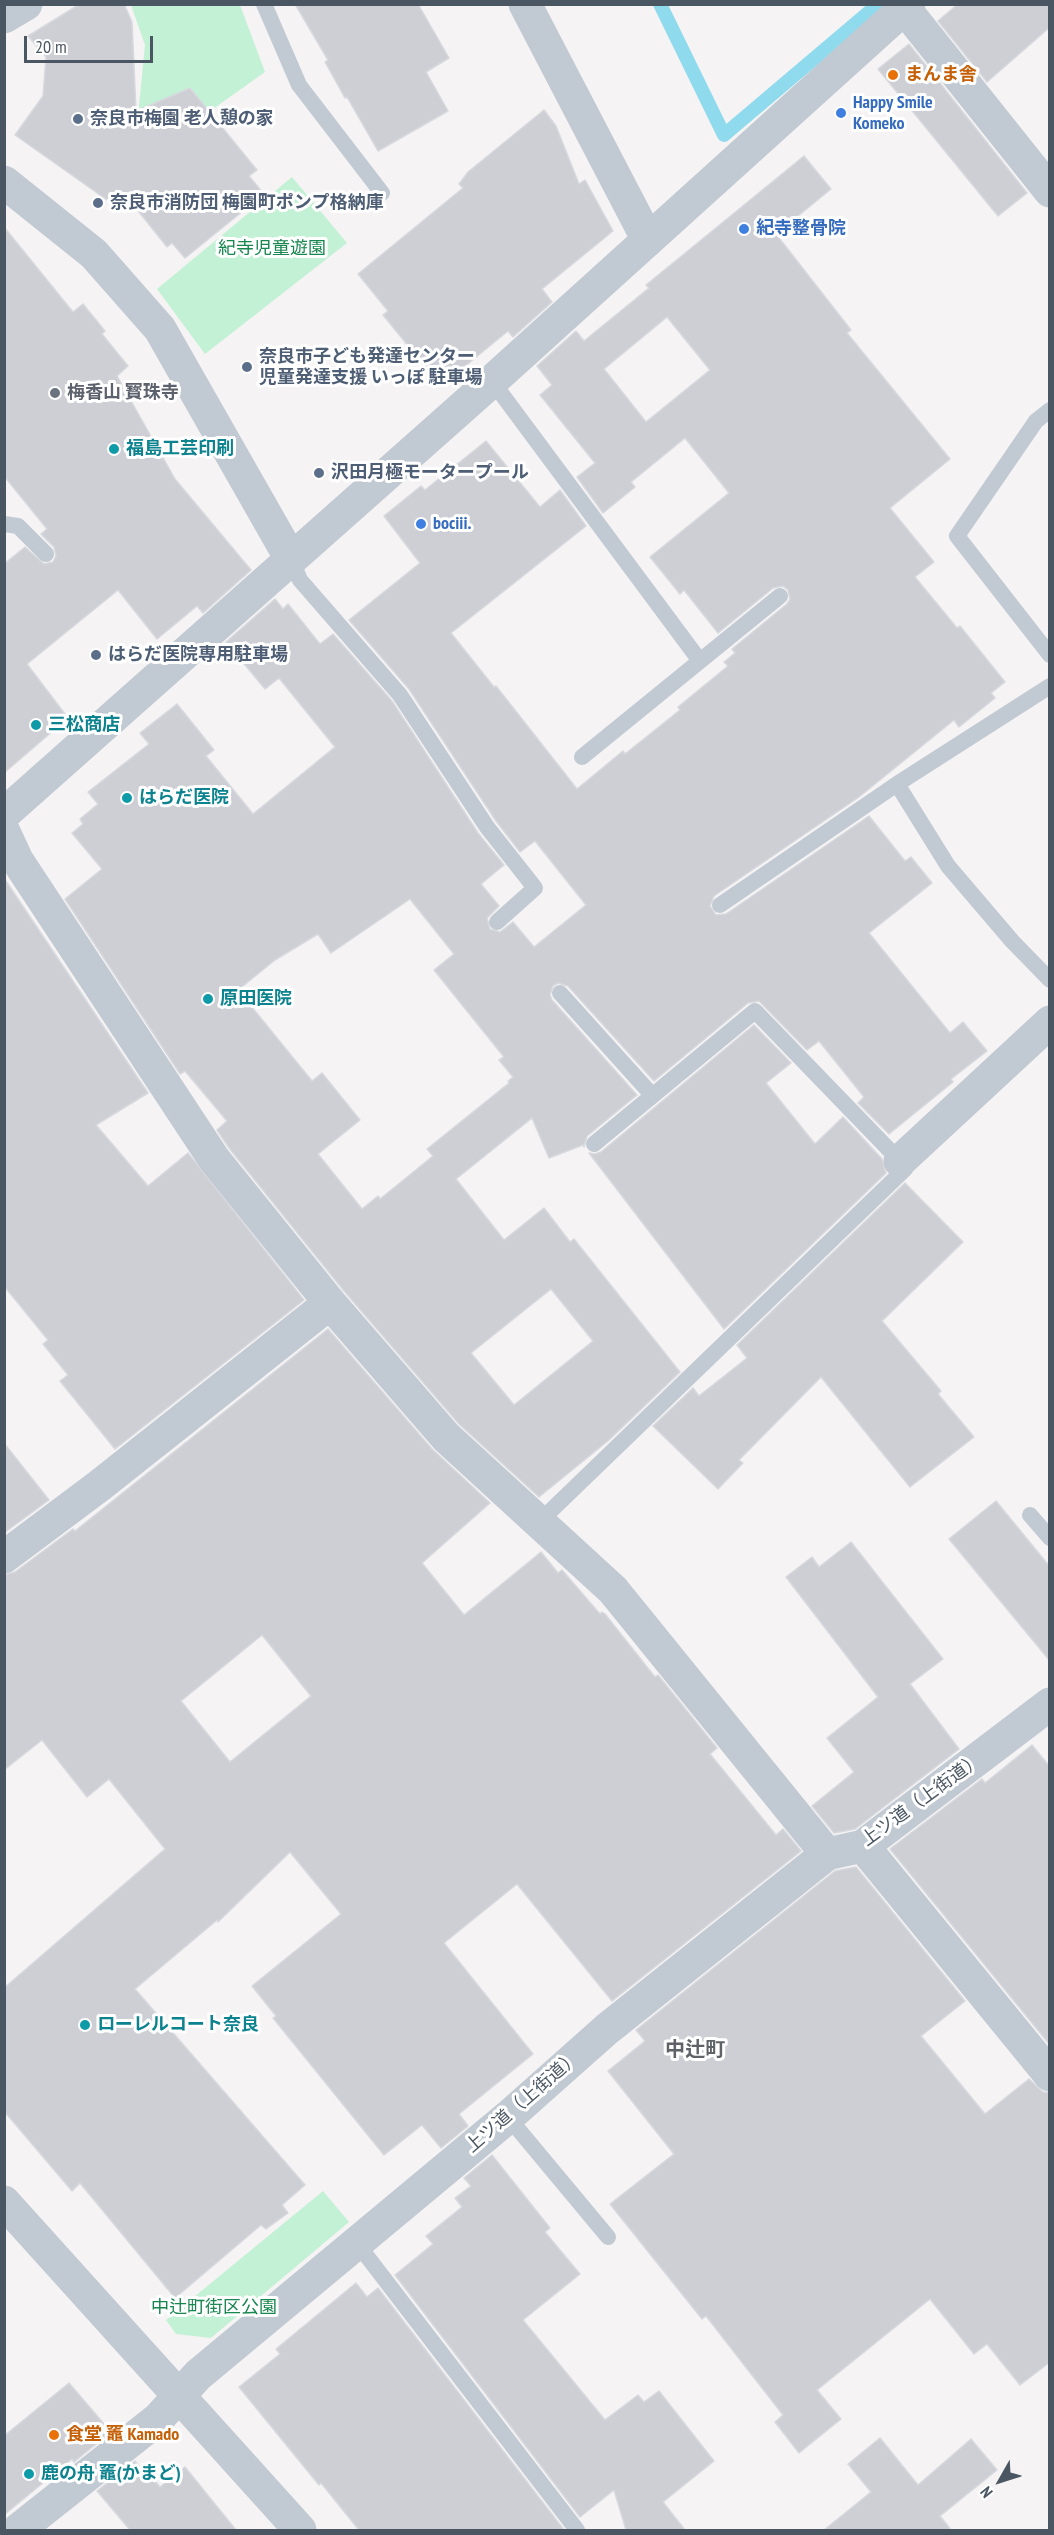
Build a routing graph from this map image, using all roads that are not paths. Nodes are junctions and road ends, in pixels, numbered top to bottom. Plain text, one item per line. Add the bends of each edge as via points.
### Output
1 (26, 4) edge
2 (264, 4) edge
3 (525, 4) edge
4 (905, 6) edge
5 (4, 18) edge
6 (4, 182) edge
7 (1050, 191) edge
8 (382, 193) dead end
9 (648, 240) junction
10 (492, 381) junction
11 (1050, 410) edge
12 (4, 524) edge
13 (46, 554) dead end
14 (291, 559) junction
15 (780, 596) dead end
16 (1050, 655) edge
17 (700, 661) junction
18 (1050, 686) edge
19 (582, 756) dead end
20 (897, 784) junction
21 (4, 814) edge
22 (4, 832) edge
23 (720, 905) dead end
24 (497, 922) dead end
25 (1050, 980) edge
26 (560, 993) dead end
27 (1050, 1022) edge
28 (652, 1095) junction
29 (594, 1144) dead end
30 (900, 1161) junction
31 (330, 1303) junction
32 (1030, 1515) dead end
33 (538, 1523) junction
34 (1050, 1538) edge
35 (4, 1557) edge
36 (1050, 1704) edge
37 (863, 1846) junction
38 (827, 1854) junction
39 (1050, 2075) edge
40 (508, 2117) junction
41 (4, 2202) edge
42 (609, 2237) dead end
43 (356, 2242) junction
44 (180, 2396) junction
45 (18, 2530) edge
46 (300, 2530) edge
47 (578, 2530) edge

1 - 5 street
2 - 8 lane via 299,85
3 - 9 street
4 - 7 street
4 - 9 street
6 - 14 street via 94,254 160,329
9 - 10 street
10 - 14 street
10 - 17 lane
11 - 16 lane via 1036,421 957,536
12 - 13 lane via 18,526
14 - 21 street
14 - 24 lane via 300,580 400,695 487,827 535,888
15 - 17 lane
17 - 19 lane
18 - 20 lane
20 - 23 lane
20 - 25 lane via 948,866
22 - 31 street via 17,860 214,1159
26 - 28 lane
27 - 30 street
28 - 29 lane
28 - 30 lane via 755,1011
30 - 33 lane via 905,1169
31 - 33 street via 446,1437
31 - 35 street
32 - 34 lane
33 - 38 street via 613,1590
36 - 37 street, 上ツ道（上街道）
37 - 38 street, 上ツ道（上街道）
37 - 39 street
38 - 40 street, 上ツ道（上街道） via 607,2029
40 - 42 lane
40 - 43 street, 上ツ道（上街道）
41 - 44 street
43 - 44 street, 上ツ道（上街道） via 198,2374
43 - 47 lane
44 - 45 street, 上ツ道（上街道） via 158,2419
44 - 46 street

